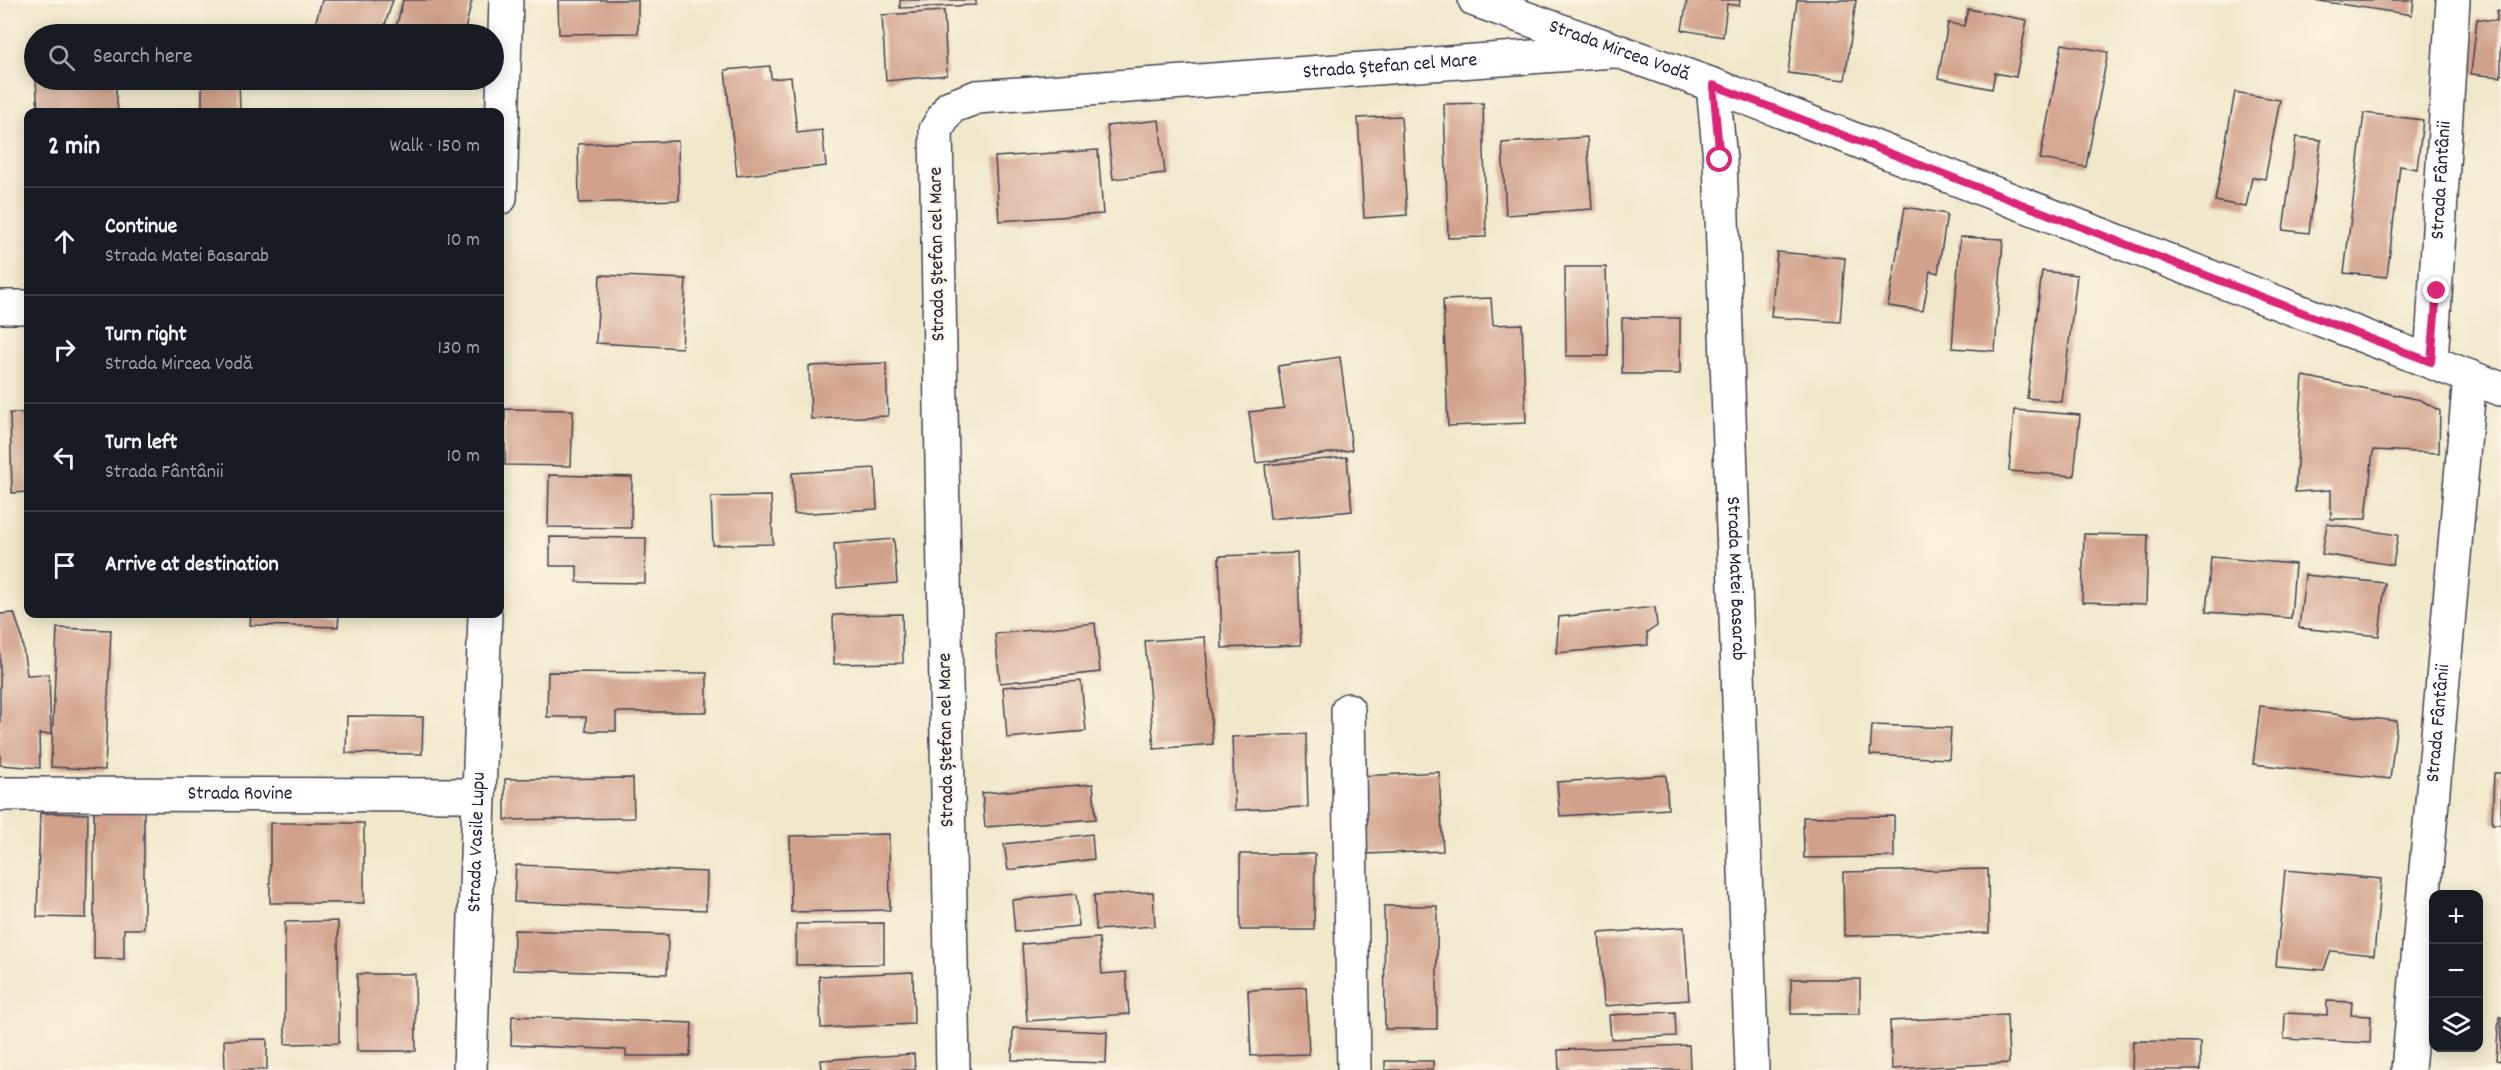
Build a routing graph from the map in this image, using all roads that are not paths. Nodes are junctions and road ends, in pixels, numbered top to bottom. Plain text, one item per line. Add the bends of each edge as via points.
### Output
1 (506, 0) edge
2 (1475, 0) edge
3 (2453, 0) edge
4 (1612, 51) junction
5 (504, 66) edge
6 (1713, 85) junction
7 (503, 90) edge
8 (503, 108) edge
9 (0, 307) edge
10 (24, 307) edge
11 (2431, 362) junction
12 (2470, 377) junction
13 (2501, 389) edge
14 (485, 618) edge
15 (1348, 710) dead end
16 (0, 794) edge
17 (479, 795) junction
18 (470, 1070) edge
19 (954, 1070) edge
20 (1354, 1070) edge
21 (1752, 1070) edge
22 (2408, 1070) edge

1 - 5 street
2 - 4 street, Strada Mircea Vodă
3 - 11 street, Strada Fântânii
4 - 6 street, Strada Mircea Vodă
4 - 19 street, Strada Ștefan cel Mare via 977,97 950,108 945,115 936,130
6 - 11 street, Strada Mircea Vodă
6 - 21 street, Strada Matei Basarab via 1720,160
7 - 8 street
9 - 10 street
11 - 12 street, Strada Mircea Vodă
12 - 13 street, Strada Mircea Vodă
12 - 22 street, Strada Fântânii
14 - 17 street, Strada Vasile Lupu
15 - 20 street
16 - 17 street, Strada Rovine
17 - 18 street, Strada Vasile Lupu

